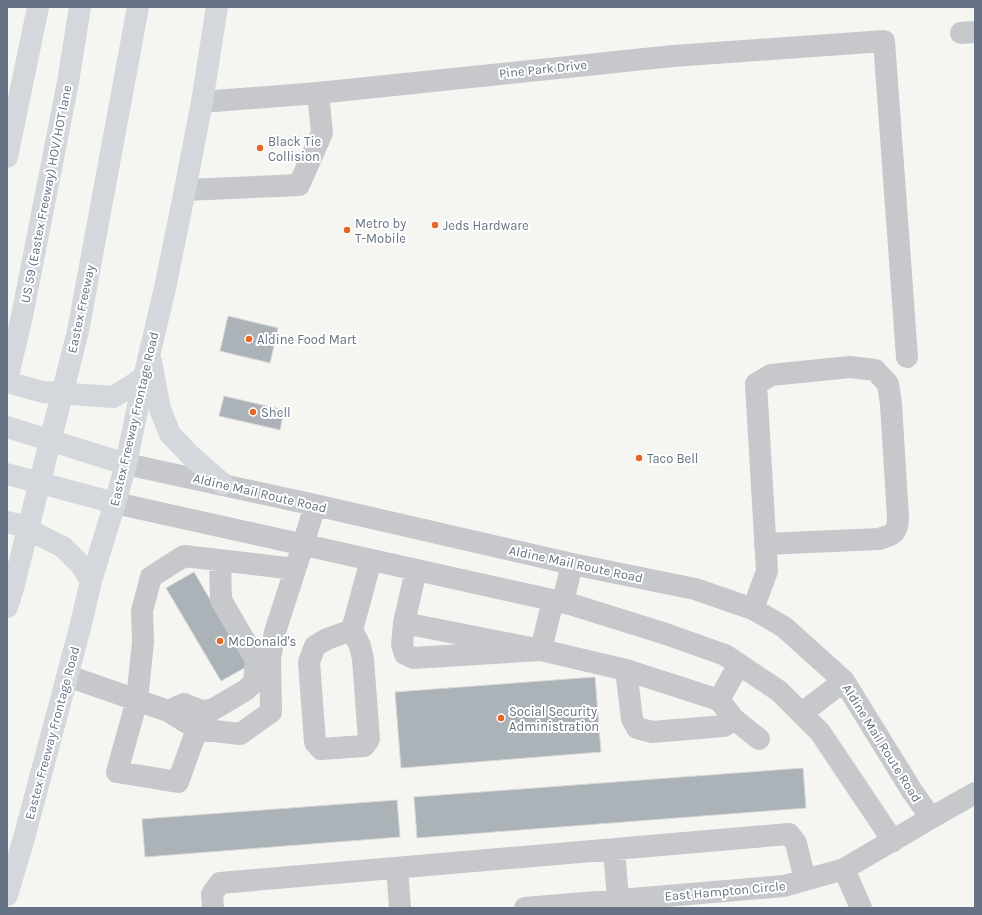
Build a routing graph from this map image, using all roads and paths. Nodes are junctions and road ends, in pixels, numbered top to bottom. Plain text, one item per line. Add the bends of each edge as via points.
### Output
1 (38, 7) edge
2 (80, 7) edge
3 (138, 7) edge
4 (217, 7) edge
5 (318, 93) junction
6 (202, 102) junction
7 (7, 157) edge
8 (185, 190) junction
9 (149, 353) junction
10 (907, 357) dead end
11 (144, 377) junction
12 (7, 381) edge
13 (7, 427) edge
14 (126, 464) junction
15 (7, 474) edge
16 (223, 484) junction
17 (115, 503) junction
18 (315, 505) junction
19 (7, 522) edge
20 (765, 544) junction
21 (303, 545) junction
22 (220, 560) junction
23 (371, 560) junction
24 (572, 564) junction
25 (295, 569) junction
26 (416, 570) junction
27 (91, 581) junction
28 (9, 599) edge
29 (558, 601) junction
30 (753, 609) junction
31 (404, 623) junction
32 (352, 630) junction
33 (541, 650) junction
34 (739, 664) junction
35 (626, 670) junction
36 (68, 676) junction
37 (844, 681) junction
38 (137, 700) junction
39 (719, 700) junction
40 (168, 711) junction
41 (802, 713) junction
42 (734, 720) junction
43 (197, 729) junction
44 (759, 739) dead end
45 (975, 793) edge
46 (930, 818) junction
47 (893, 840) junction
48 (614, 849) junction
49 (397, 868) junction
50 (844, 869) junction
51 (805, 880) junction
52 (7, 895) edge
53 (618, 900) junction
54 (213, 908) edge
55 (400, 908) edge
56 (525, 908) edge
57 (861, 908) edge

1 - 7 main road
2 - 12 main road, US 59 (Eastex Freeway) HOV/HOT lane via 68,82
3 - 28 main road, Eastex Freeway via 78,331
4 - 6 main road, Eastex Freeway Frontage Road
5 - 6 street, Pine Park Drive
5 - 8 street via 322,133 299,185
5 - 10 street, Pine Park Drive via 673,56 884,41
6 - 8 main road, Eastex Freeway Frontage Road
8 - 9 main road, Eastex Freeway Frontage Road
9 - 11 main road, Eastex Freeway Frontage Road
9 - 16 main road via 160,409 170,434
11 - 12 main road via 113,397 42,392
11 - 14 main road, Eastex Freeway Frontage Road
13 - 14 main road
14 - 16 street, Aldine Mail Route Road
14 - 17 main road, Eastex Freeway Frontage Road
15 - 17 main road
16 - 18 street, Aldine Mail Route Road
17 - 21 street
17 - 27 main road, Eastex Freeway Frontage Road
18 - 21 street
18 - 24 street, Aldine Mail Route Road
19 - 27 main road via 19,525 63,547 81,565
20 - 20 street via 879,539 893,534 897,528 891,404 888,384 875,370 850,367 770,375 756,384
20 - 30 street via 767,571
21 - 23 street
21 - 25 street
22 - 25 street
22 - 38 street via 184,556 152,577 142,611 143,642
22 - 40 street via 222,600 256,660 254,682 246,690 212,710 201,711 184,704
23 - 26 street
23 - 32 street
24 - 29 street
24 - 30 street, Aldine Mail Route Road via 696,589
25 - 43 street via 275,632 270,658 271,712 240,734
26 - 29 street
26 - 31 street
27 - 36 main road, Eastex Freeway Frontage Road
29 - 33 street
29 - 34 street via 666,634 725,656
30 - 37 street, Aldine Mail Route Road via 784,627
31 - 33 street
31 - 33 street via 402,645 405,654 413,658
32 - 32 street via 316,646 309,662 315,742 321,749 364,746 369,739 363,659
33 - 35 street
34 - 39 street
34 - 41 street via 779,691
35 - 39 street
35 - 42 street via 632,719 637,728 652,732 724,726
36 - 38 street
36 - 52 main road, Eastex Freeway Frontage Road
37 - 41 street
37 - 46 street, Aldine Mail Route Road
38 - 40 street
38 - 43 street via 117,772 178,782
39 - 42 street
40 - 43 street
41 - 47 street via 820,732
42 - 44 street
45 - 46 street, East Hampton Circle
46 - 47 street, East Hampton Circle
47 - 50 street, East Hampton Circle
48 - 49 street
48 - 51 street via 789,834 796,843
48 - 53 street
49 - 54 street via 220,883 212,894
49 - 55 street
50 - 51 street, East Hampton Circle
50 - 57 street
51 - 53 street, East Hampton Circle via 784,886
53 - 56 street, East Hampton Circle

